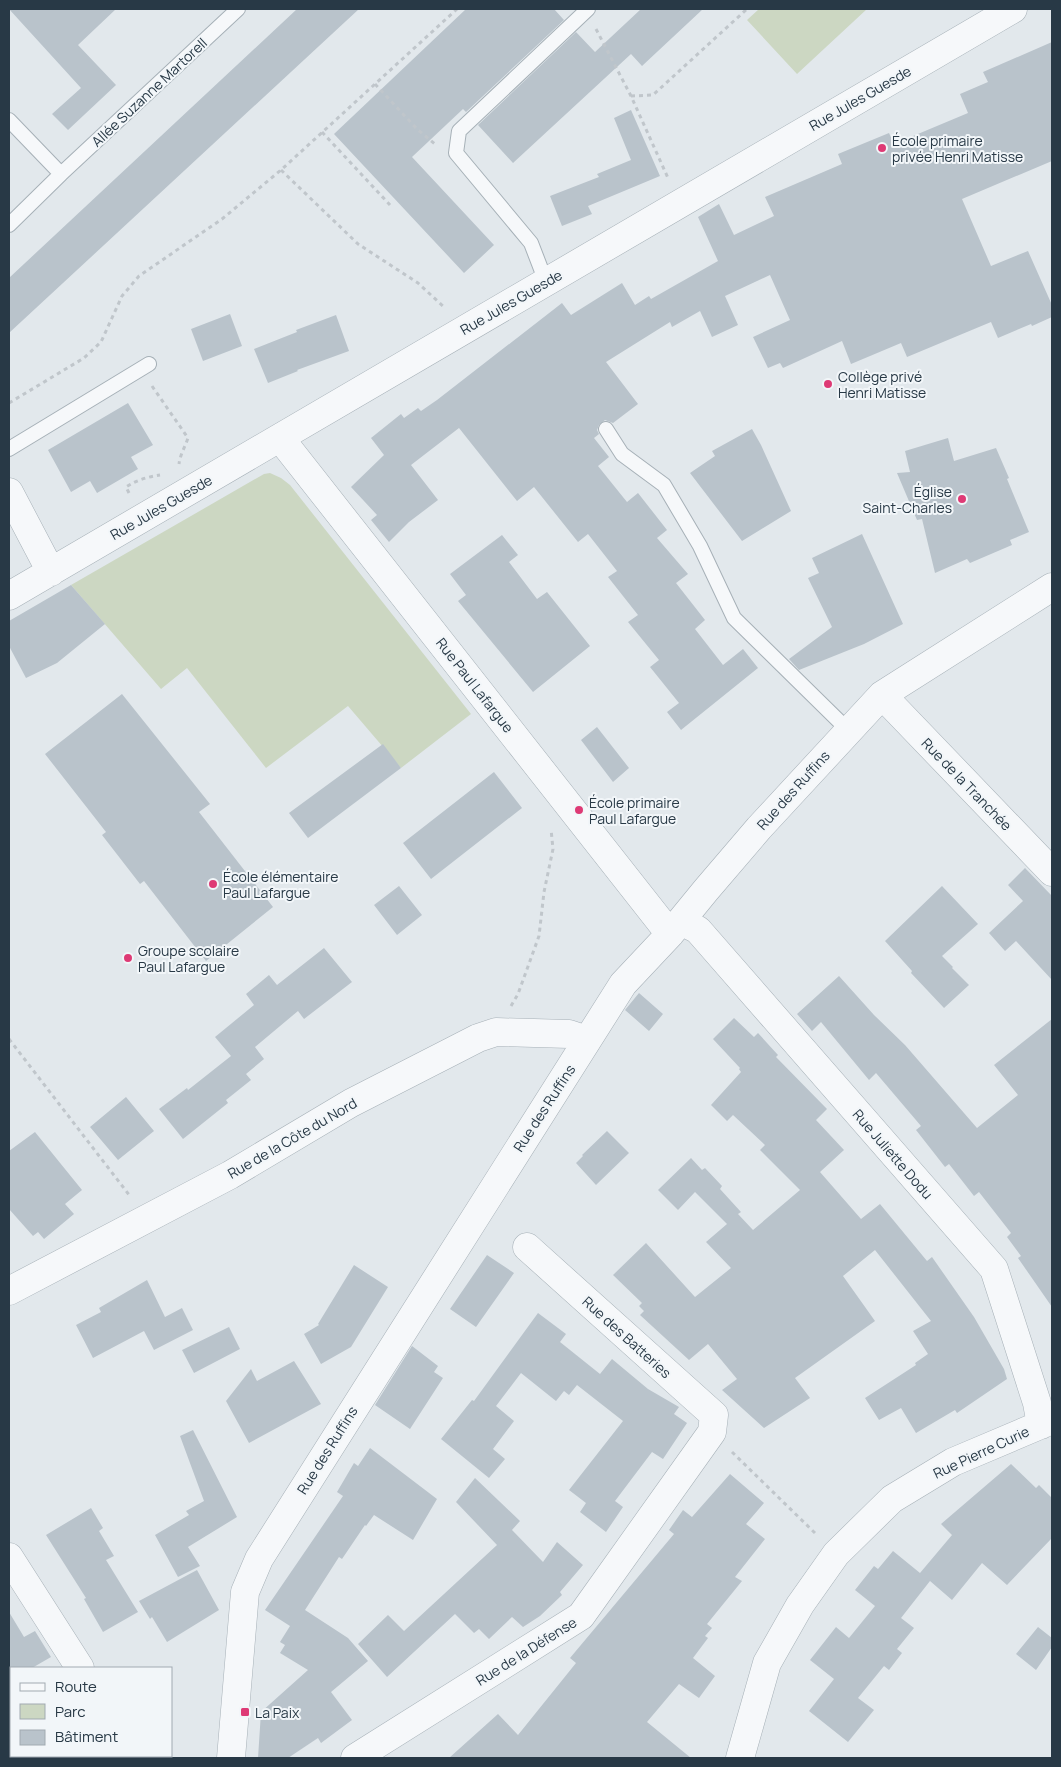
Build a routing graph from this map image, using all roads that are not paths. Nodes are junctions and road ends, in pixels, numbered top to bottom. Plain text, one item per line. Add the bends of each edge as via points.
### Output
1 (238, 9) edge
2 (1013, 9) edge
3 (587, 10) edge
4 (9, 120) edge
5 (61, 174) junction
6 (9, 225) edge
7 (546, 282) junction
8 (144, 367) road end
9 (606, 429) dead end
10 (280, 438) junction
11 (9, 449) edge
12 (9, 492) edge
13 (51, 572) junction
14 (1052, 587) edge
15 (9, 596) edge
16 (882, 695) junction
17 (848, 730) junction
18 (1052, 872) edge
19 (675, 927) junction
20 (587, 1040) junction
21 (527, 1247) dead end
22 (9, 1291) edge
23 (1047, 1423) edge
24 (712, 1432) joint
25 (9, 1557) edge
26 (79, 1667) edge
27 (230, 1758) edge
28 (356, 1758) edge
29 (740, 1758) edge

1 - 5 lane, Allée Suzanne Martorell
2 - 7 street, Rue Jules Guesde
3 - 7 lane via 459,131 456,153 531,243
4 - 5 lane
5 - 6 lane, Allée Suzanne Martorell
7 - 10 street, Rue Jules Guesde
8 - 11 lane
9 - 17 lane via 622,454 664,485 700,546 734,618
10 - 13 street, Rue Jules Guesde
10 - 19 street, Rue Paul Lafargue
12 - 13 street
13 - 15 street, Rue Jules Guesde
14 - 16 street, Rue des Ruffins
16 - 17 street, Rue des Ruffins
16 - 18 street, Rue de la Tranchée
17 - 19 street, Rue des Ruffins
19 - 20 street, Rue des Ruffins via 623,984
19 - 23 street, Rue Juliette Dodu via 698,930 994,1270
20 - 22 street, Rue de la Côte du Nord via 569,1034 496,1032 478,1038 351,1103 230,1175
20 - 27 street, Rue des Ruffins via 259,1559 245,1592
21 - 24 street, Rue des Batteries via 714,1415
23 - 29 street, Rue Pierre Curie via 953,1462 892,1499 836,1554 800,1605 767,1663
24 - 28 street, Rue de la Défense via 580,1616
25 - 26 street

